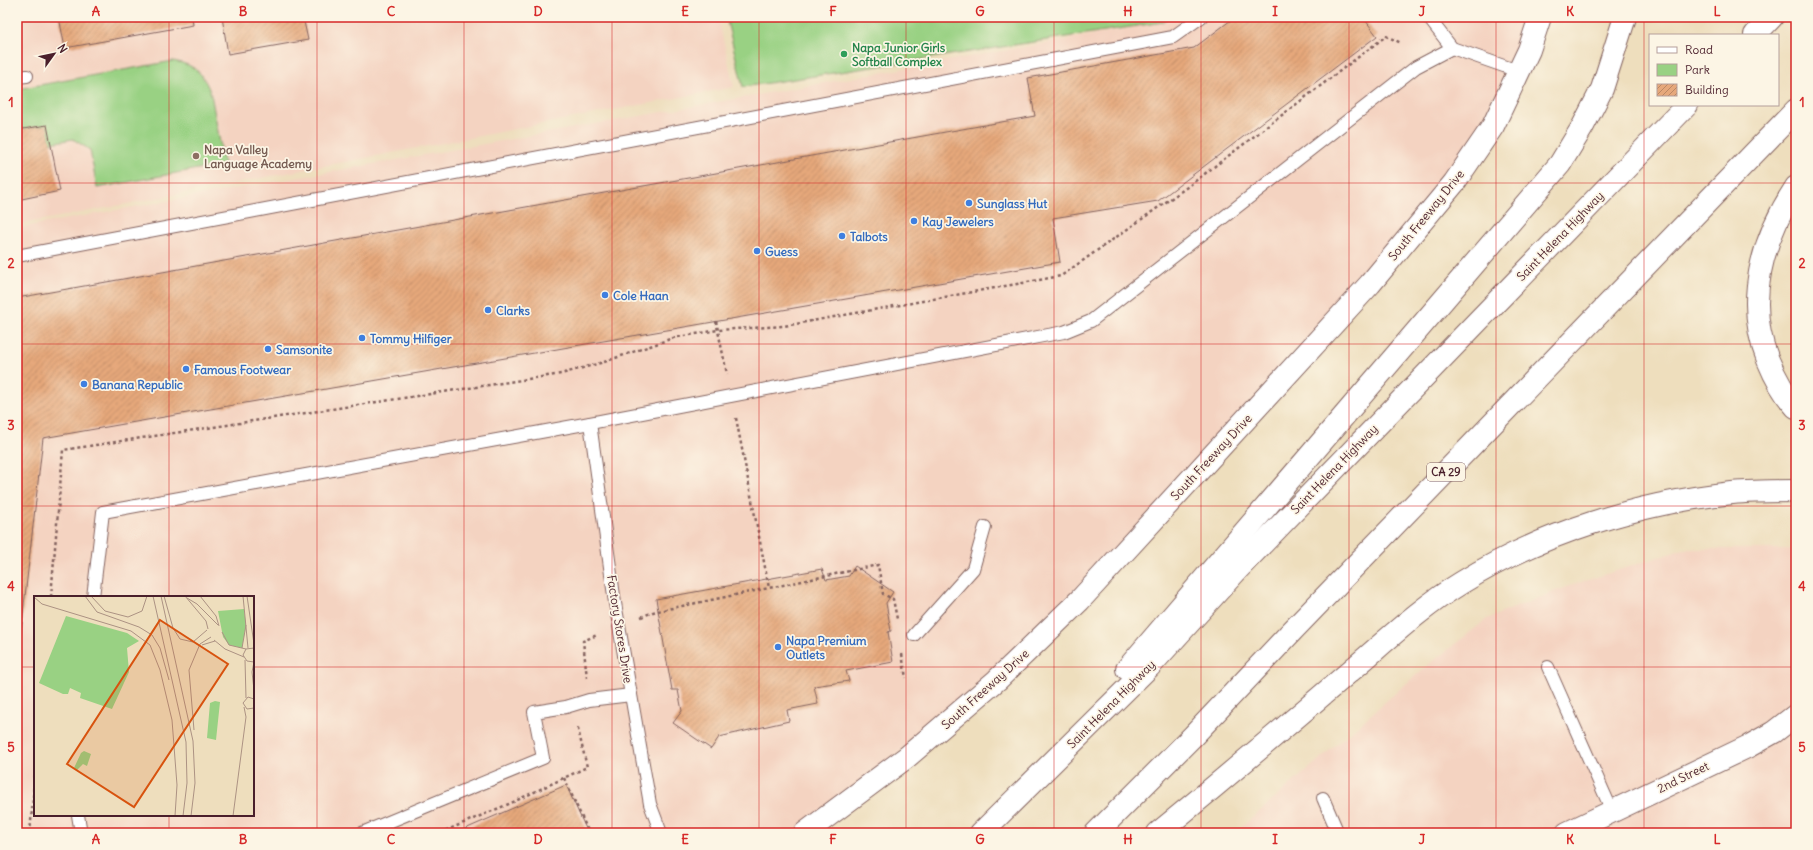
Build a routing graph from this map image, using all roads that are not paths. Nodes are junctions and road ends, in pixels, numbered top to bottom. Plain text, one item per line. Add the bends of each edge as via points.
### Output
1 (1201, 17) edge
2 (1428, 17) edge
3 (1540, 17) edge
4 (1624, 17) edge
5 (1772, 17) edge
6 (1756, 34) edge
7 (1452, 48) junction
8 (1518, 71) junction
9 (1686, 106) edge
10 (1796, 110) edge
11 (1796, 188) edge
12 (17, 256) edge
13 (1796, 407) edge
14 (590, 423) junction
15 (1772, 491) junction
16 (1796, 491) edge
17 (1796, 503) edge
18 (986, 527) dead end
19 (93, 596) edge
20 (914, 635) dead end
21 (1548, 667) dead end
22 (632, 695) junction
23 (1796, 715) edge
24 (1019, 797) junction
25 (1323, 798) dead end
26 (1612, 812) junction
27 (78, 816) edge
28 (80, 833) edge
29 (362, 833) edge
30 (661, 833) edge
31 (805, 833) edge
32 (981, 833) edge
33 (1096, 833) edge
34 (1158, 833) edge
35 (1338, 833) edge
36 (1567, 833) edge

1 - 12 lane via 1173,37
2 - 7 lane
3 - 8 main road, South Freeway Drive via 1529,50
4 - 24 main road via 1602,89 1584,126 1560,164
5 - 6 main road
7 - 8 lane
7 - 14 lane via 1416,68 1091,321 1064,332
8 - 31 main road, South Freeway Drive via 1493,126 1444,195 1370,284 1080,600 997,680 919,747
9 - 24 main road, Saint Helena Highway via 1238,569 1149,667
10 - 33 main road, CA 29 via 1193,736
11 - 13 main road via 1777,220 1764,252 1758,282 1756,313 1761,343 1772,370
14 - 19 lane via 103,512
14 - 22 lane, Factory Stores Drive via 615,603
15 - 16 main road
15 - 17 main road
15 - 34 main road via 1699,497 1618,515 1579,528 1497,562 1459,583 1422,611
18 - 20 lane via 973,569
21 - 26 lane
22 - 29 lane via 589,700 534,712 543,758
22 - 30 lane, Factory Stores Drive via 650,804
23 - 26 main road, 2nd Street via 1774,732 1749,746
24 - 32 main road, Saint Helena Highway
25 - 35 lane
26 - 36 main road, 2nd Street
27 - 28 lane

